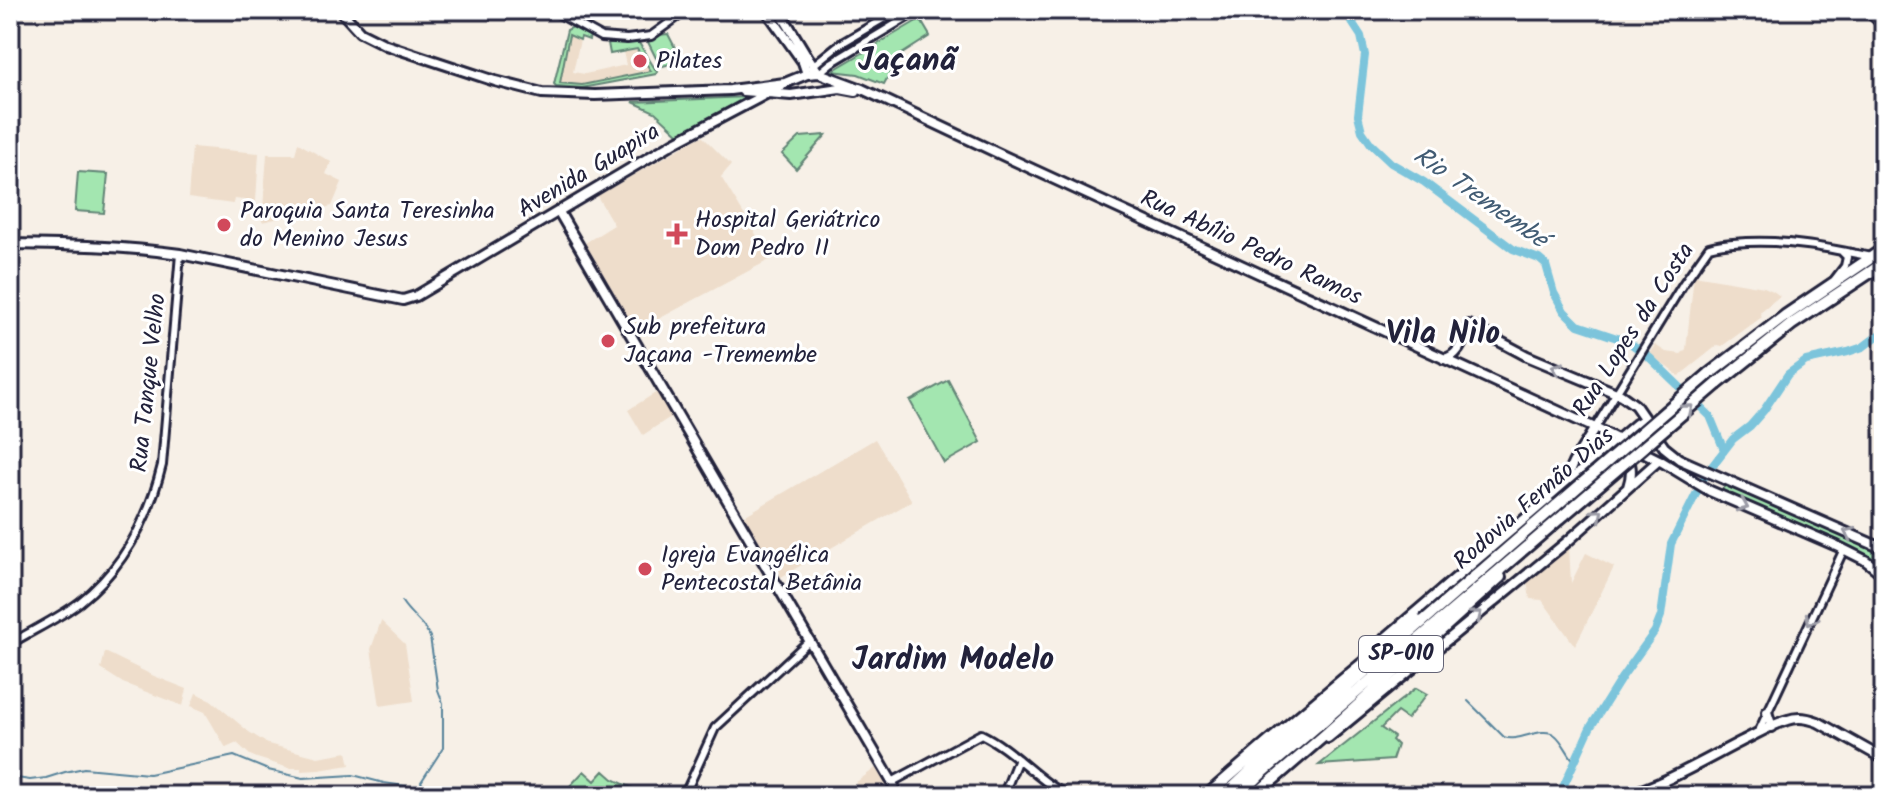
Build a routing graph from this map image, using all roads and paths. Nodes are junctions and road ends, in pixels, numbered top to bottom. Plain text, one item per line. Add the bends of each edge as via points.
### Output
1 (340, 10) edge
2 (552, 10) edge
3 (691, 10) edge
4 (766, 10) edge
5 (779, 10) edge
6 (898, 10) edge
7 (919, 10) edge
8 (1866, 10) edge
9 (1884, 27) edge
10 (816, 69) junction
11 (807, 74) junction
12 (789, 82) junction
13 (730, 90) junction
14 (767, 94) junction
15 (802, 94) junction
16 (871, 94) junction
17 (791, 95) junction
18 (559, 212) junction
19 (10, 244) edge
20 (1884, 249) edge
21 (1839, 250) junction
22 (180, 254) junction
23 (1878, 264) edge
24 (1830, 285) junction
25 (1457, 353) junction
26 (1444, 359) junction
27 (1464, 368) junction
28 (1616, 392) junction
29 (1646, 421) junction
30 (1595, 428) junction
31 (1618, 439) junction
32 (1607, 448) junction
33 (1659, 460) junction
34 (1719, 475) junction
35 (1563, 486) junction
36 (1628, 488) junction
37 (1709, 491) junction
38 (1775, 500) junction
39 (1563, 516) junction
40 (1776, 520) junction
41 (1844, 549) junction
42 (1884, 549) edge
43 (1488, 565) junction
44 (1884, 575) edge
45 (810, 640) junction
46 (10, 644) edge
47 (1319, 698) junction
48 (1767, 712) junction
49 (1772, 727) junction
50 (1758, 733) junction
51 (1307, 750) junction
52 (1018, 759) junction
53 (1884, 759) edge
54 (892, 782) junction
55 (684, 796) edge
56 (898, 796) edge
57 (1003, 796) edge
58 (1069, 796) edge
59 (1207, 796) edge
60 (1224, 796) edge
61 (1239, 796) edge
62 (1254, 796) edge
63 (1623, 796) edge

1 - 13 main road via 360,32 386,45 542,93
2 - 3 street via 601,37 641,38
4 - 11 main road
5 - 10 main road
6 - 10 street via 837,46
7 - 10 street
8 - 9 street
10 - 11 main road
10 - 15 main road via 816,81
10 - 16 main road, Rua Abílio Pedro Ramos
11 - 12 main road
12 - 13 main road
12 - 14 main road, Avenida Guapira
12 - 17 main road
13 - 14 main road
14 - 17 main road
14 - 18 main road, Avenida Guapira
15 - 16 main road via 840,88
15 - 17 main road
16 - 26 main road, Rua Abílio Pedro Ramos
18 - 22 main road, Avenida Guapira via 403,300
18 - 45 main road
19 - 22 main road, Avenida Guapira
20 - 23 highway, Rodovia Fernão Dias / SP-010
21 - 23 street, Rua Lopes da Costa
21 - 24 street via 1847,261
21 - 28 street, Rua Lopes da Costa via 1778,242 1709,247
22 - 46 street, Rua Tanque Velho via 162,465 137,534 89,595
23 - 24 highway, Rodovia Fernão Dias / SP-010
39 -> 23 highway, Rodovia Fernão Dias / SP-010, bridge via 1717,384
24 - 43 highway, Rodovia Fernão Dias / SP-010, bridge via 1709,374
25 - 26 main road
25 - 27 main road
28 -> 25 main road via 1527,356 1469,325
26 - 27 main road, Rua Abílio Pedro Ramos
27 - 30 main road, Rua Abílio Pedro Ramos
28 - 29 main road
28 - 30 street, Rua Lopes da Costa
29 - 31 main road, SP-010
29 - 34 main road via 1679,459
30 - 31 main road, Rua Abílio Pedro Ramos
30 - 35 main road, Rua Lopes da Costa
31 - 32 main road, SP-010
31 - 33 main road, Rua Abílio Pedro Ramos
32 - 35 main road, SP-010
32 - 36 main road via 1621,451 1629,460
33 - 36 main road
33 - 37 main road, Rua Abílio Pedro Ramos
34 - 37 main road via 1721,487
34 - 38 main road
35 - 47 main road, SP-010
51 -> 36 main road via 1316,749
37 -> 40 main road, Rua Abílio Pedro Ramos
38 - 40 main road
42 -> 38 main road
39 - 51 highway
39 - 61 highway, Rodovia Fernão Dias / SP-010
40 - 41 main road, Rua Abílio Pedro Ramos
41 - 44 main road, Rua Abílio Pedro Ramos
41 -> 48 street
43 - 47 highway
43 - 60 highway, Rodovia Fernão Dias / SP-010
45 - 54 main road
45 - 55 street via 715,728
47 - 59 highway, SP-010
48 - 49 main road
48 - 50 street
49 - 50 main road
49 - 53 main road via 1810,719
50 - 63 main road via 1661,783
51 - 62 highway
52 - 54 street via 981,734
52 - 57 street
52 - 58 street
54 - 56 main road

